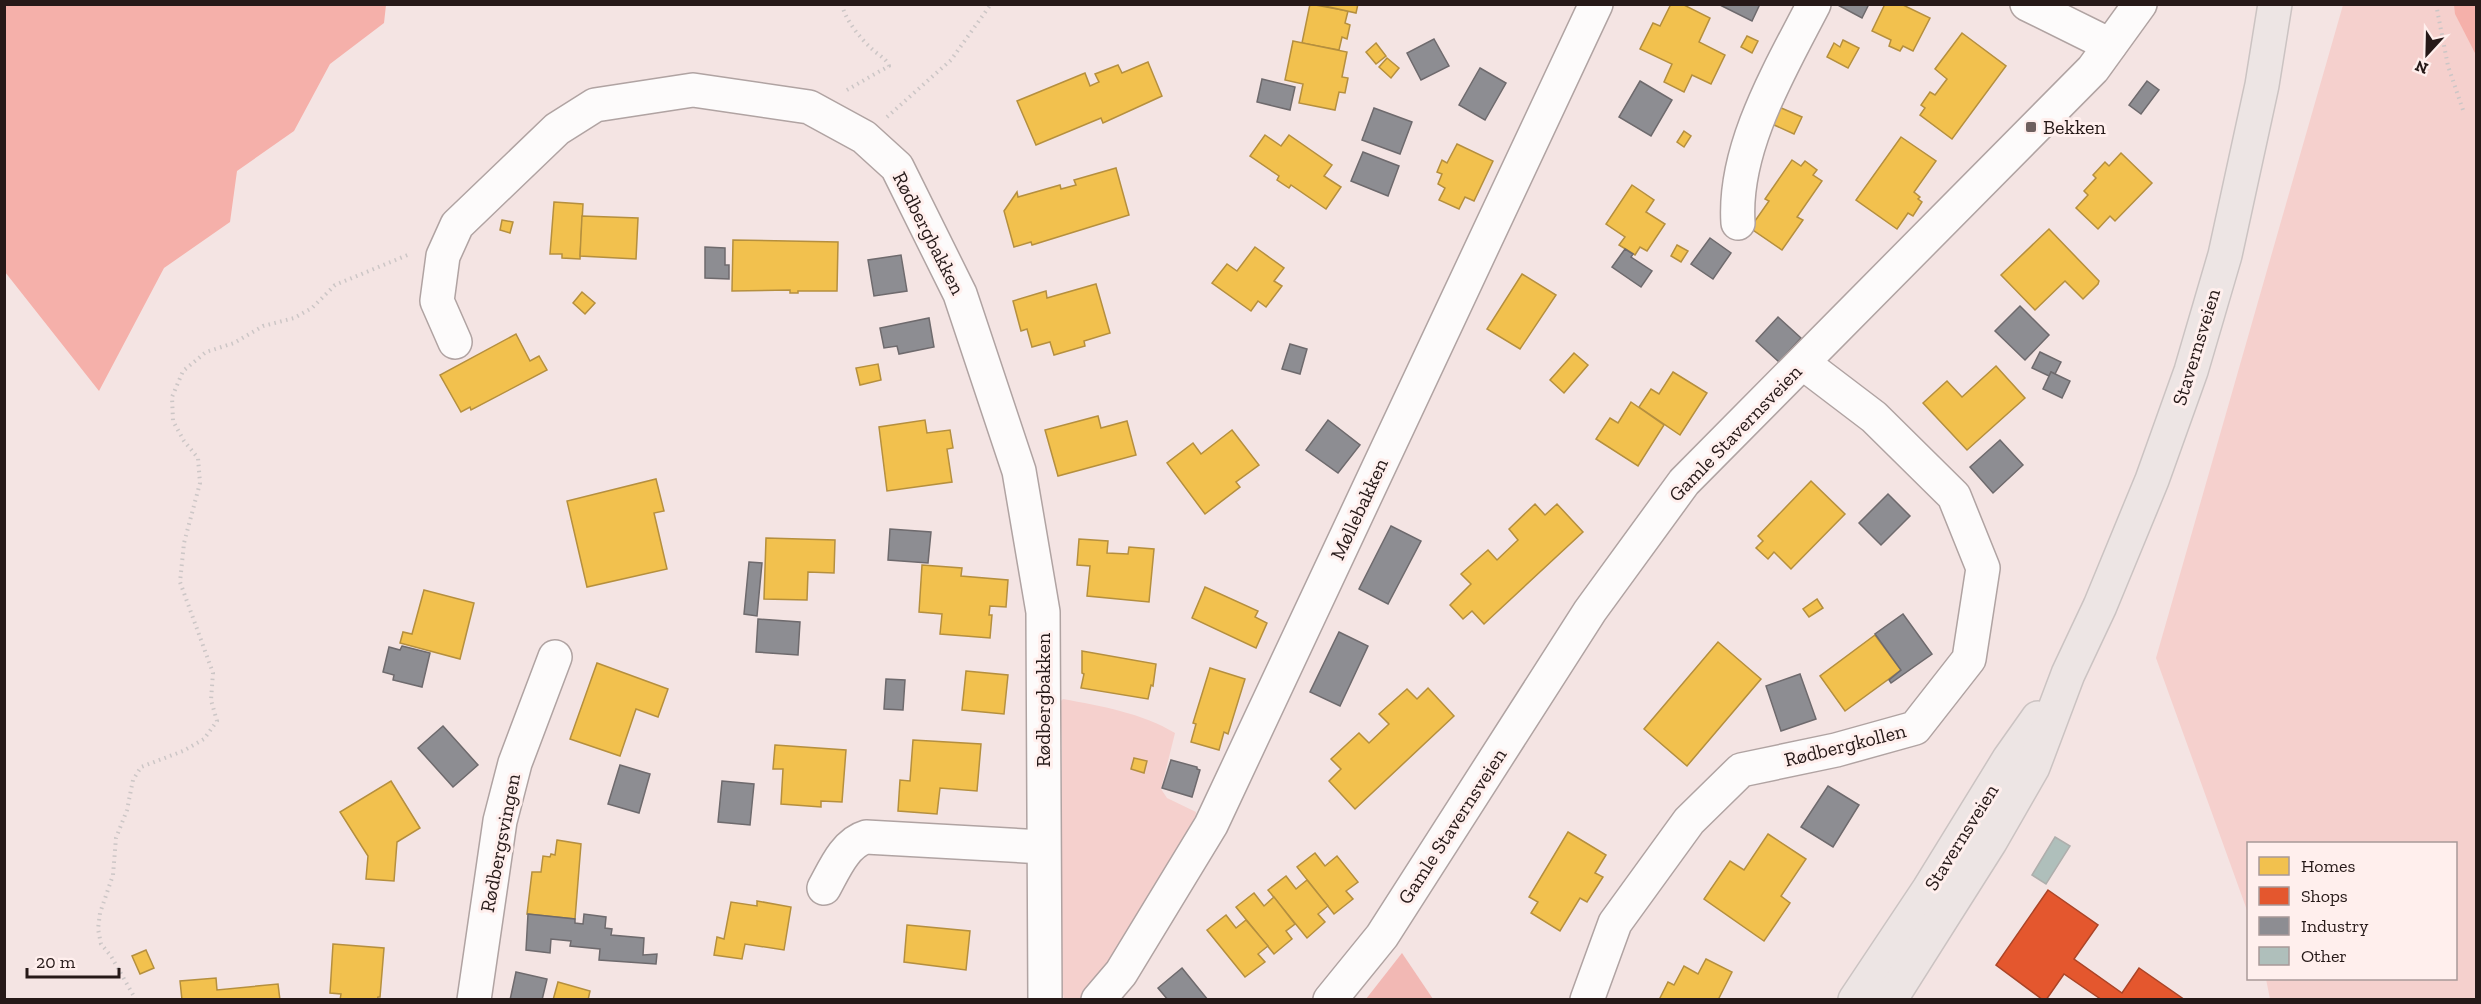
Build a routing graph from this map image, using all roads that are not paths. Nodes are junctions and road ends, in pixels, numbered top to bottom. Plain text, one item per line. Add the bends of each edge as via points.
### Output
1 (1596, 4) edge
2 (1814, 4) edge
3 (2027, 4) edge
4 (2140, 4) edge
5 (2275, 4) edge
6 (2110, 45) junction
7 (1738, 223) dead end
8 (455, 342) dead end
9 (1803, 363) junction
10 (555, 657) dead end
11 (2068, 674) junction
12 (1043, 847) junction
13 (824, 888) dead end
14 (474, 999) edge
15 (1045, 999) edge
16 (1098, 999) edge
17 (1329, 999) edge
18 (1587, 999) edge
19 (1855, 999) edge
20 (1890, 999) edge

1 - 16 street, Møllebakken via 1211,825 1121,973
2 - 7 street via 1746,149 1736,203
3 - 6 street
4 - 6 street, Gamle Stavernsveien
5 - 11 main road, Stavernsveien via 2237,206 2191,371 2126,545
6 - 9 street, Gamle Stavernsveien via 2093,69
8 - 12 street, Rødbergbakken via 437,301 443,256 457,225 557,129 595,105 693,90 809,107 864,137 897,166 960,294 1019,471 1043,612
9 - 17 street, Gamle Stavernsveien via 1684,482 1590,611 1382,936
9 - 18 street, Rødbergkollen via 1874,417 1954,496 1983,568 1969,659 1915,728 1741,770 1689,821 1615,923
10 - 14 street, Rødbergsvingen via 515,763 500,821
11 - 19 main road, Stavernsveien
11 - 20 main road, Stavernsveien via 2033,767
12 - 13 street via 866,837 858,839 843,856
12 - 15 street, Rødbergbakken

